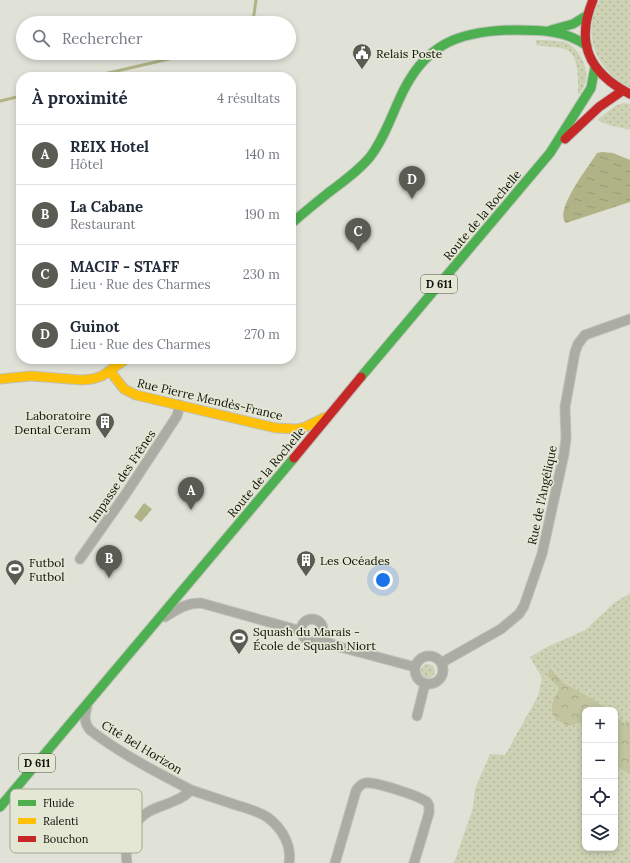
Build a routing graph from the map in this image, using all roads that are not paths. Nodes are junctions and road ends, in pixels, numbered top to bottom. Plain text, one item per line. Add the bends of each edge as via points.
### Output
1 (593, 0) edge
2 (586, 16) junction
3 (546, 31) junction
4 (586, 46) junction
5 (595, 67) junction
6 (626, 93) edge
7 (550, 153) junction
8 (296, 220) edge
9 (630, 319) edge
10 (119, 364) edge
11 (110, 371) junction
12 (0, 379) edge
13 (180, 405) junction
14 (328, 416) junction
15 (80, 559) dead end
16 (155, 624) junction
17 (302, 631) junction
18 (319, 638) junction
19 (441, 663) junction
20 (415, 667) junction
21 (425, 684) junction
22 (91, 698) junction
23 (417, 716) dead end
24 (15, 789) edge
25 (191, 790) junction
26 (10, 795) edge
27 (0, 807) edge
28 (142, 817) edge
29 (126, 853) edge
30 (127, 863) edge
31 (289, 863) edge
32 (335, 863) edge
33 (414, 863) edge

1 - 2 main road
2 - 3 main road via 573,24
2 - 4 main road
3 - 4 main road via 565,34
3 - 8 main road via 477,32 453,39 432,52 410,77 384,135 367,160
4 - 5 main road
5 - 6 main road via 607,81
5 - 7 main road, Route de la Rochelle / D 611 via 591,88
6 - 7 main road, Route de la Rochelle / D 611 via 599,107
7 - 14 main road, Route de la Rochelle / D 611
9 - 19 street, Rue de l'Angélique via 585,336 575,352 565,407 564,454 542,554 524,606 515,618 501,629
10 - 11 main road
11 - 12 main road via 102,376 82,380 31,376
11 - 13 main road, Rue Pierre Mendès-France via 128,391
13 - 14 main road, Rue Pierre Mendès-France via 286,429 305,427
13 - 15 street, Impasse des Frênes via 177,416
14 - 16 main road, Route de la Rochelle / D 611
16 - 17 street via 182,606 201,603
16 - 22 main road, Route de la Rochelle / D 611
17 - 18 street via 304,637 309,640
17 - 18 street via 305,622 317,620 322,624 323,630
18 - 20 street via 340,647
19 - 20 street via 429,656 420,660
19 - 21 street via 442,677 435,683
20 - 21 street via 418,679
21 - 23 street
22 - 24 main road, Route de la Rochelle / D 611
22 - 25 street, Cité Bel Horizon via 84,714 84,720 90,730 120,751
25 - 28 street via 177,800
25 - 31 street, Cité Bel Horizon via 267,817 285,837
26 - 27 main road, Route de la Rochelle / D 611
29 - 30 street
32 - 33 street via 356,791 361,785 369,783 394,789 427,802 429,813

